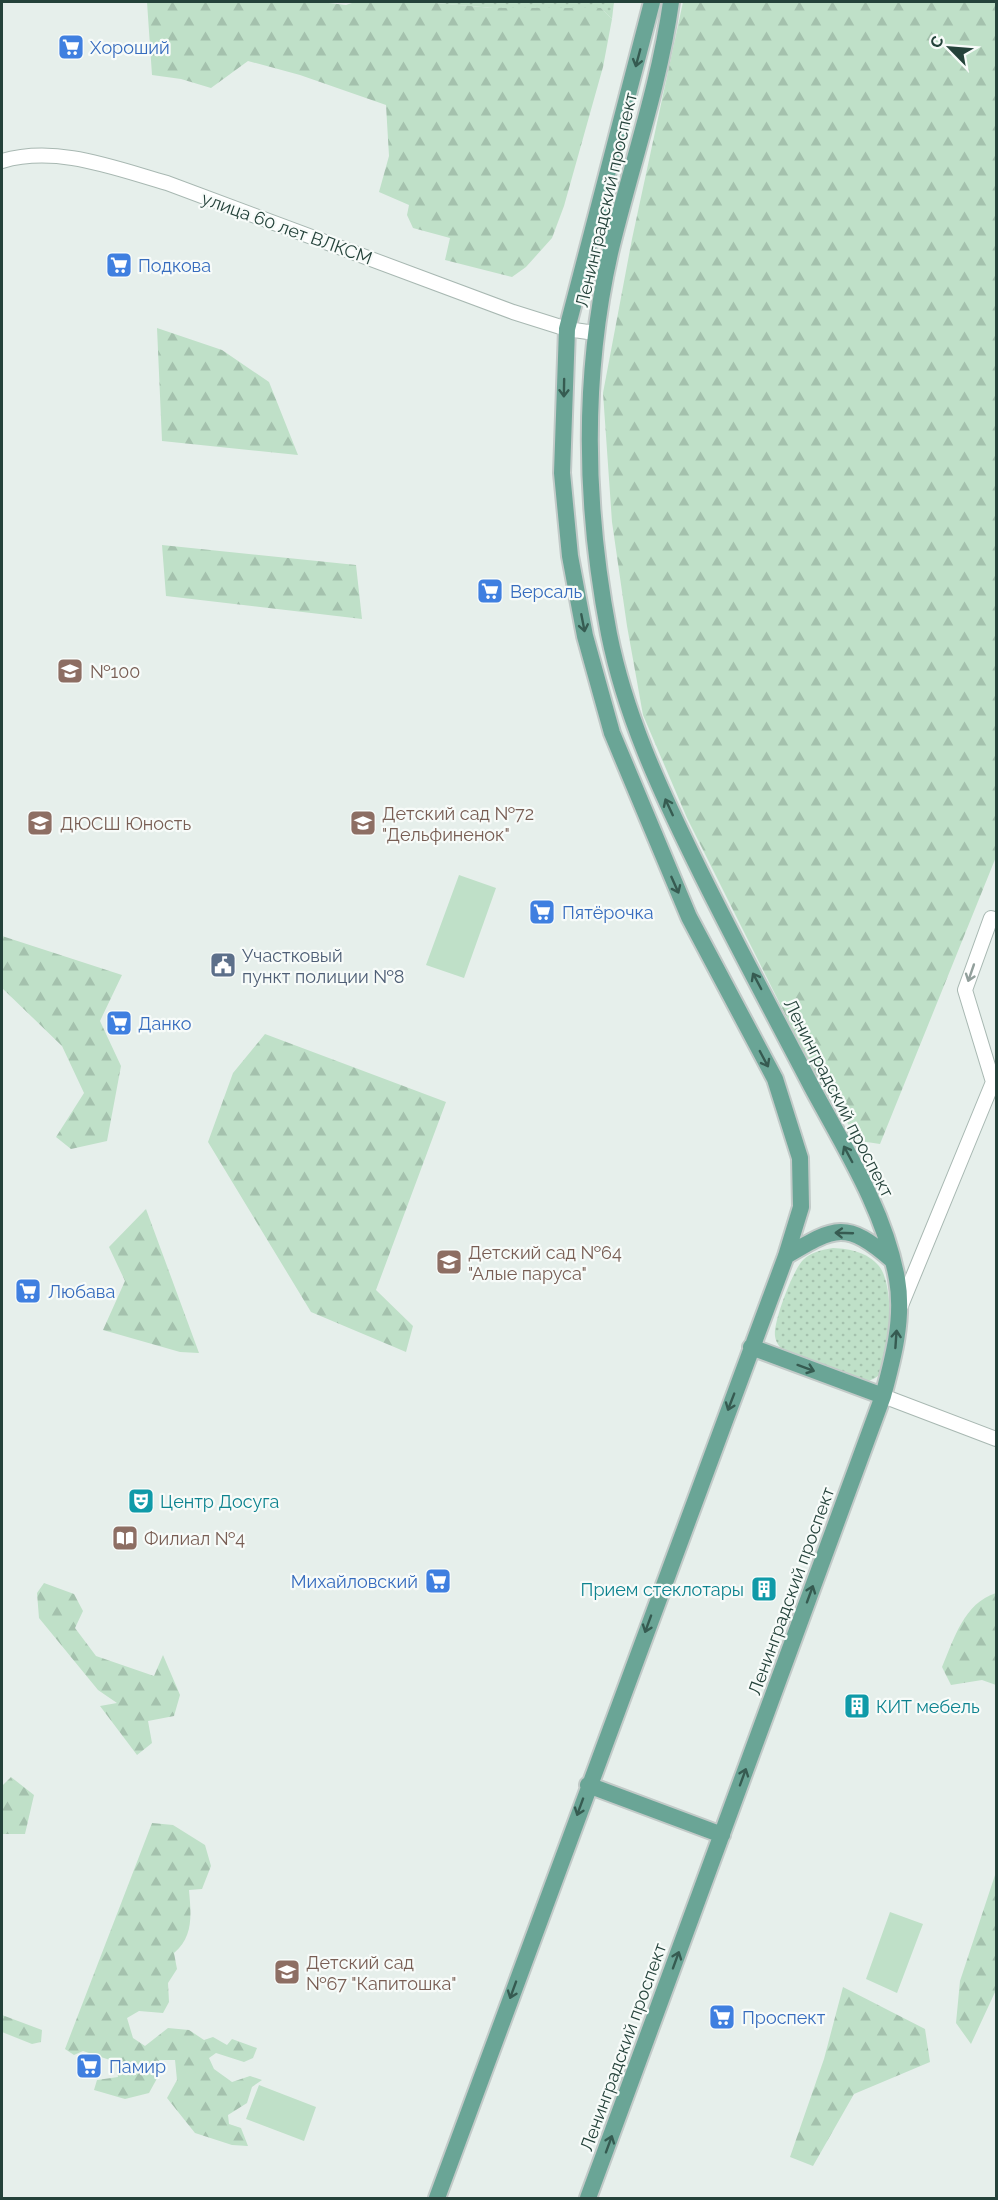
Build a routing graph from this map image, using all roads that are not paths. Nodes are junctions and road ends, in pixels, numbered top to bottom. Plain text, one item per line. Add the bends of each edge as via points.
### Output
1 (652, 2) edge
2 (671, 2) edge
3 (2, 161) edge
4 (567, 329) junction
5 (596, 333) junction
6 (996, 920) edge
7 (995, 1078) edge
8 (786, 1256) junction
9 (892, 1261) junction
10 (898, 1310) junction
11 (751, 1347) junction
12 (883, 1396) junction
13 (996, 1439) edge
14 (588, 1785) junction
15 (722, 1834) junction
16 (437, 2199) edge
17 (588, 2199) edge

1 -> 4 main road, Ленинградский проспект
2 - 5 main road, Ленинградский проспект via 660,63 610,254
3 - 4 street, улица 60 лет ВЛКСМ via 47,154 166,183
4 - 5 street, улица 60 лет ВЛКСМ
4 -> 8 main road, Ленинградский проспект via 562,473 570,556 585,636 612,733 648,825 689,917 775,1079 800,1158 801,1207
9 -> 5 main road, Ленинградский проспект via 869,1195 716,904 636,732 609,633 592,498 590,441
6 -> 7 street via 991,918 965,990
7 - 10 street
9 -> 8 main road via 861,1235 841,1232 823,1234
8 - 11 main road, Ленинградский проспект
9 - 10 main road, Ленинградский проспект via 898,1283
12 -> 10 main road, Ленинградский проспект via 895,1350
11 -> 12 main road
11 -> 14 main road, Ленинградский проспект
12 - 13 street
15 -> 12 main road, Ленинградский проспект
14 - 15 main road
14 -> 16 main road, Ленинградский проспект
17 -> 15 main road, Ленинградский проспект

